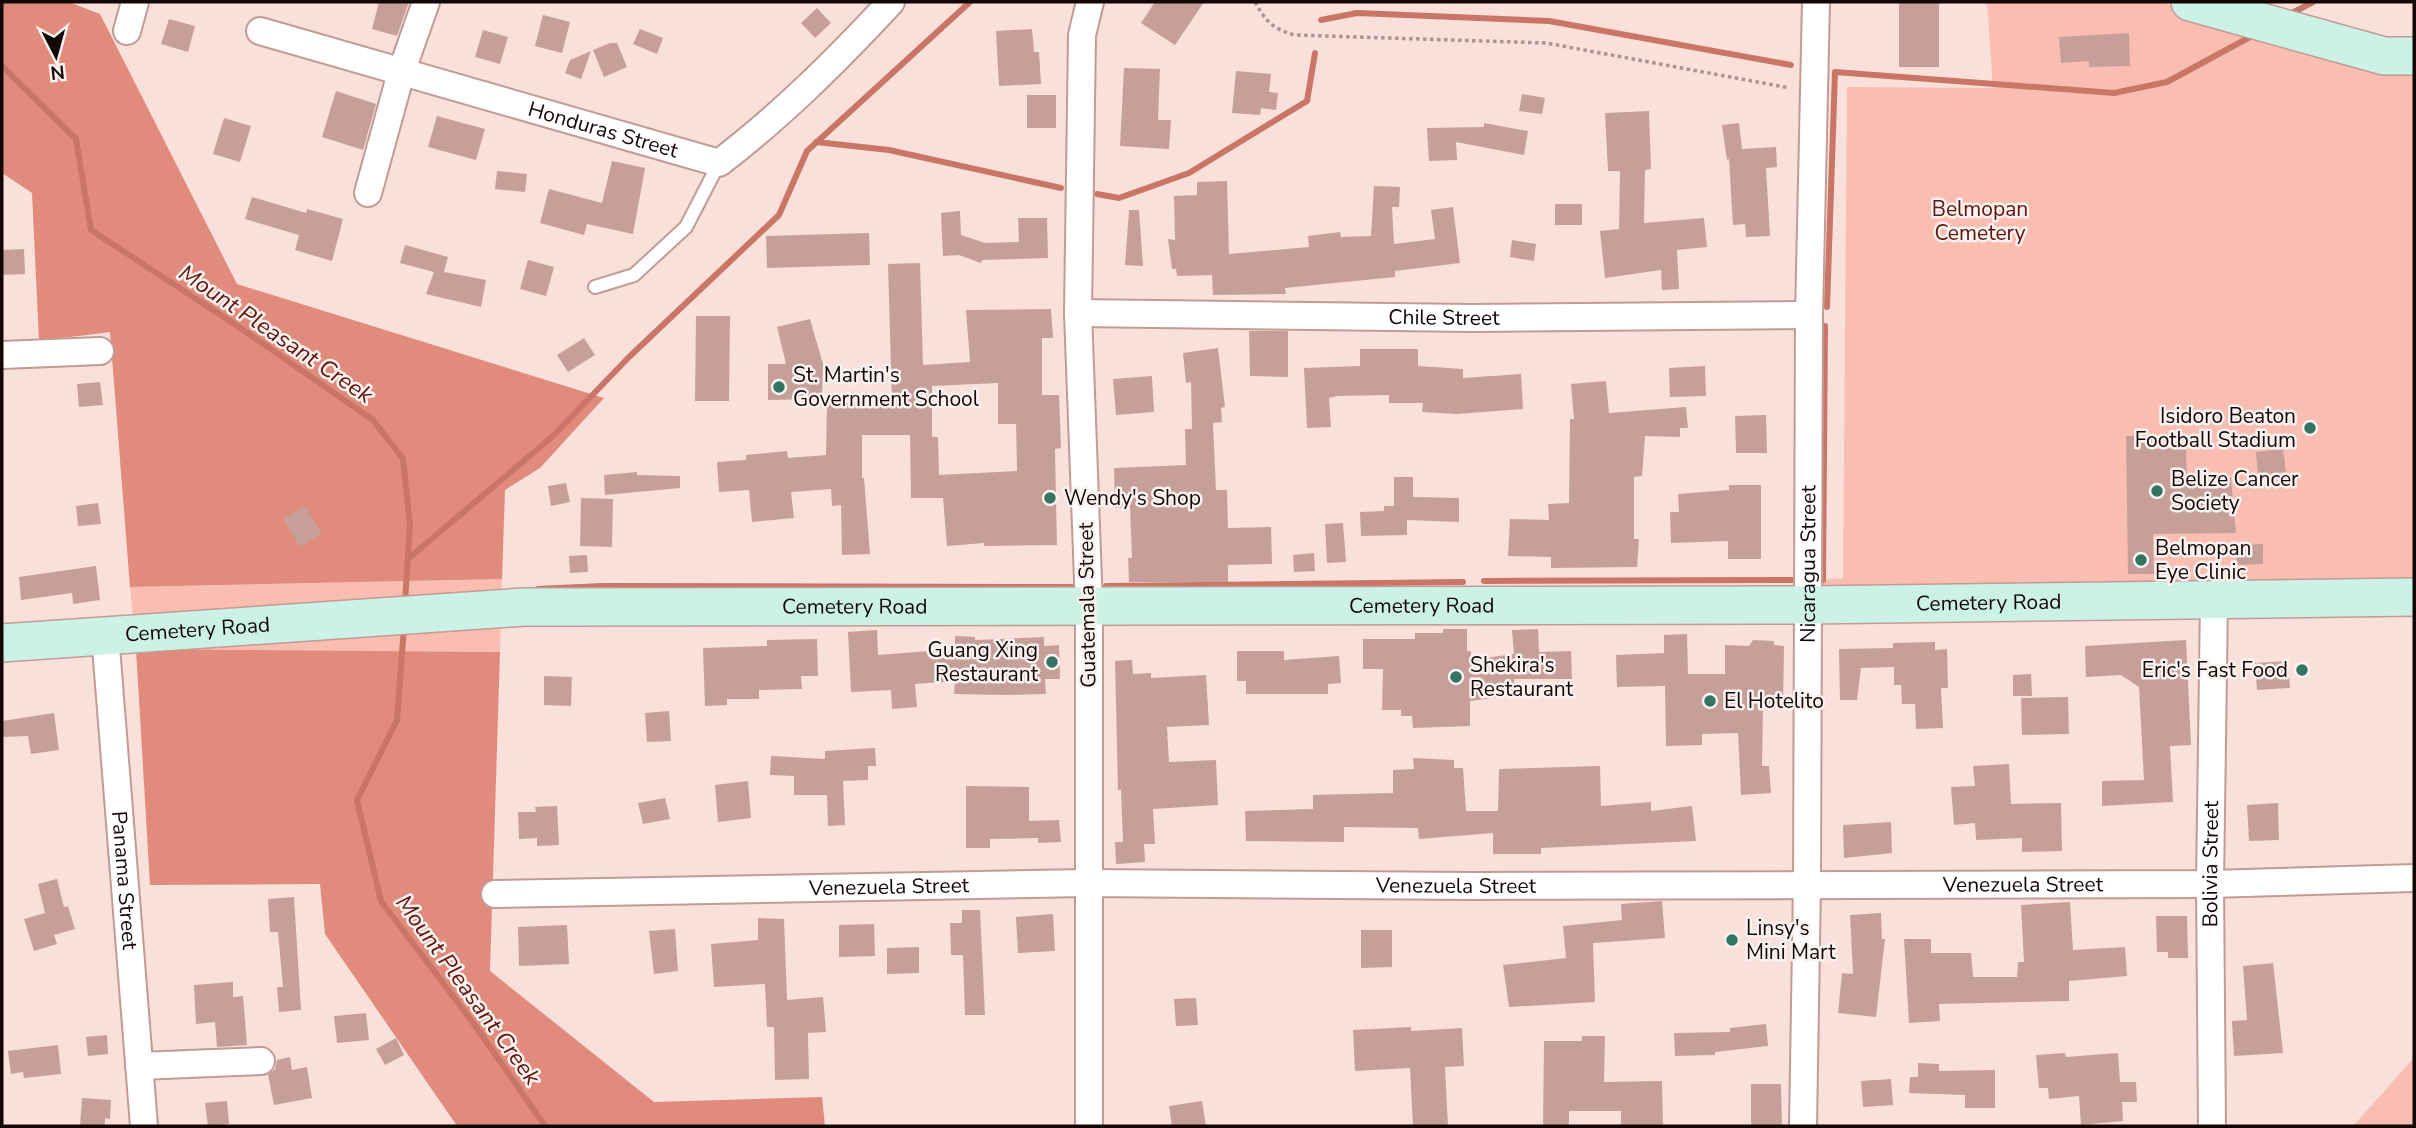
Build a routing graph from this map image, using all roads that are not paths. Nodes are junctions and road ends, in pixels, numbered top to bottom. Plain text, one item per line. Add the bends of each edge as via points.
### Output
1 (135, 2) edge
2 (426, 2) edge
3 (891, 2) edge
4 (1090, 2) edge
5 (1816, 2) edge
6 (2190, 2) edge
7 (127, 31) dead end
8 (260, 31) dead end
9 (2414, 55) edge
10 (401, 73) junction
11 (719, 163) junction
12 (368, 193) dead end
13 (595, 287) dead end
14 (1078, 313) junction
15 (1808, 315) junction
16 (100, 351) dead end
17 (2, 355) edge
18 (2414, 597) edge
19 (2214, 600) junction
20 (1808, 605) junction
21 (1089, 607) junction
22 (105, 634) junction
23 (2, 643) edge
24 (2414, 878) edge
25 (1087, 883) junction
26 (2210, 884) junction
27 (1807, 885) junction
28 (495, 894) dead end
29 (261, 1061) dead end
30 (139, 1066) junction
31 (144, 1126) edge
32 (1089, 1126) edge
33 (1803, 1126) edge
34 (2211, 1126) edge

1 - 7 street
2 - 10 street
3 - 11 street via 773,122
4 - 14 street, Guatemala Street via 1082,35
5 - 15 street, Nicaragua Street
6 - 9 street via 2384,56
8 - 10 street, Honduras Street
10 - 11 street, Honduras Street
10 - 12 street
11 - 13 lane via 686,227 634,275
14 - 15 street, Chile Street via 1472,318
14 - 21 street, Guatemala Street
15 - 20 street, Nicaragua Street
16 - 17 street
18 - 19 street, Cemetery Road
19 - 20 street, Cemetery Road
19 - 26 street, Bolivia Street
20 - 21 street, Cemetery Road
20 - 27 street, Nicaragua Street
21 - 22 street, Cemetery Road via 524,607 393,619
21 - 25 street, Guatemala Street
22 - 23 street, Cemetery Road
22 - 30 street, Panama Street
24 - 26 street, Venezuela Street
25 - 27 street, Venezuela Street
25 - 28 street, Venezuela Street
25 - 32 street, Guatemala Street
26 - 27 street, Venezuela Street
26 - 34 street, Bolivia Street
27 - 33 street, Nicaragua Street
29 - 30 street
30 - 31 street, Panama Street

